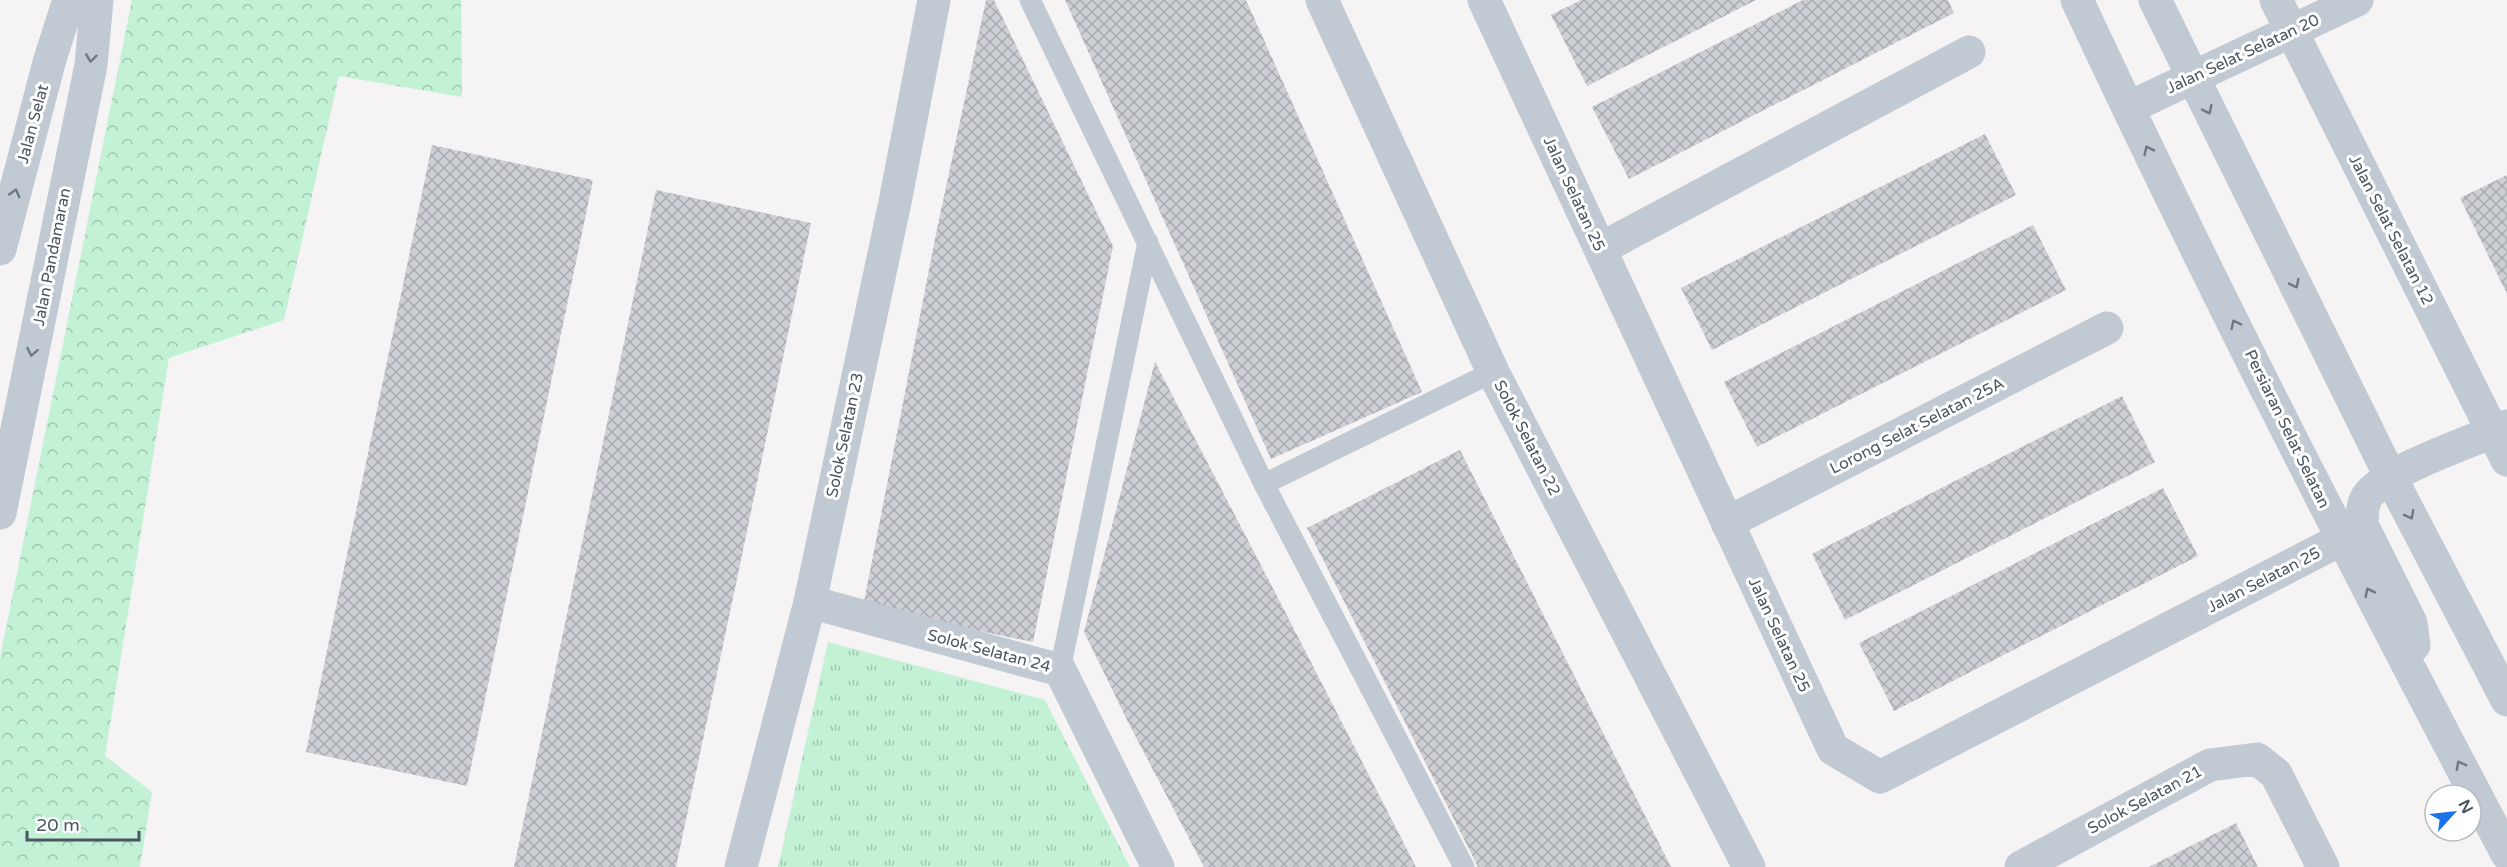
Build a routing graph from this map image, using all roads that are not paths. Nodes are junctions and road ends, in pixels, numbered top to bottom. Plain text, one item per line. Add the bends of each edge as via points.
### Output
1 (69, 0) edge
2 (97, 0) edge
3 (934, 0) edge
4 (1030, 0) edge
5 (1322, 0) edge
6 (1484, 0) edge
7 (2077, 0) edge
8 (2155, 0) edge
9 (2276, 0) edge
10 (2357, 0) edge
11 (2290, 32) junction
12 (1969, 52) dead end
13 (2192, 78) junction
14 (2128, 108) junction
15 (1148, 242) junction
16 (0, 249) edge
17 (1600, 249) junction
18 (2107, 328) dead end
19 (1493, 372) junction
20 (2502, 440) edge
21 (2390, 476) junction
22 (1264, 484) junction
23 (0, 513) edge
24 (1727, 523) junction
25 (2342, 539) junction
26 (810, 602) junction
27 (1060, 670) junction
28 (2414, 677) junction
29 (2507, 700) edge
30 (2507, 854) edge
31 (2040, 862) edge
32 (741, 867) edge
33 (1158, 867) edge
34 (1464, 867) edge
35 (1749, 867) edge
36 (2324, 867) edge

16 -> 1 street, Jalan Selat
2 -> 23 street, Jalan Pandamaran via 91,65
3 - 26 street, Solok Selatan 23
4 - 15 lane
5 - 19 street, Solok Selatan 22
6 - 17 street, Jalan Selatan 25
7 - 14 street, Persiaran Selat Selatan
8 - 13 street
9 - 11 street, Jalan Selat Selatan 12
10 - 11 street, Jalan Selat Selatan 20
11 - 13 street, Jalan Selat Selatan 20
11 - 20 street, Jalan Selat Selatan 12
12 - 17 street
13 - 14 street, Jalan Selat Selatan 20
13 -> 21 street
25 -> 14 street, Persiaran Selat Selatan
15 - 22 lane
15 - 27 lane
17 - 24 street, Jalan Selatan 25
18 - 24 street, Lorong Selat Selatan 25A
19 - 22 lane
19 - 35 street, Solok Selatan 22
20 - 21 street
21 - 28 street via 2367,495 2362,525 2411,623
21 -> 29 street
22 - 34 lane
24 - 25 street, Jalan Selatan 25 via 1833,749 1880,777
28 -> 25 street, Persiaran Selat Selatan
26 - 27 street, Solok Selatan 24
26 - 32 street, Solok Selatan 23
27 - 33 street, Solok Selatan 24
30 -> 28 street, Persiaran Selat Selatan
31 - 36 street, Solok Selatan 21 via 2210,765 2257,759 2276,774

